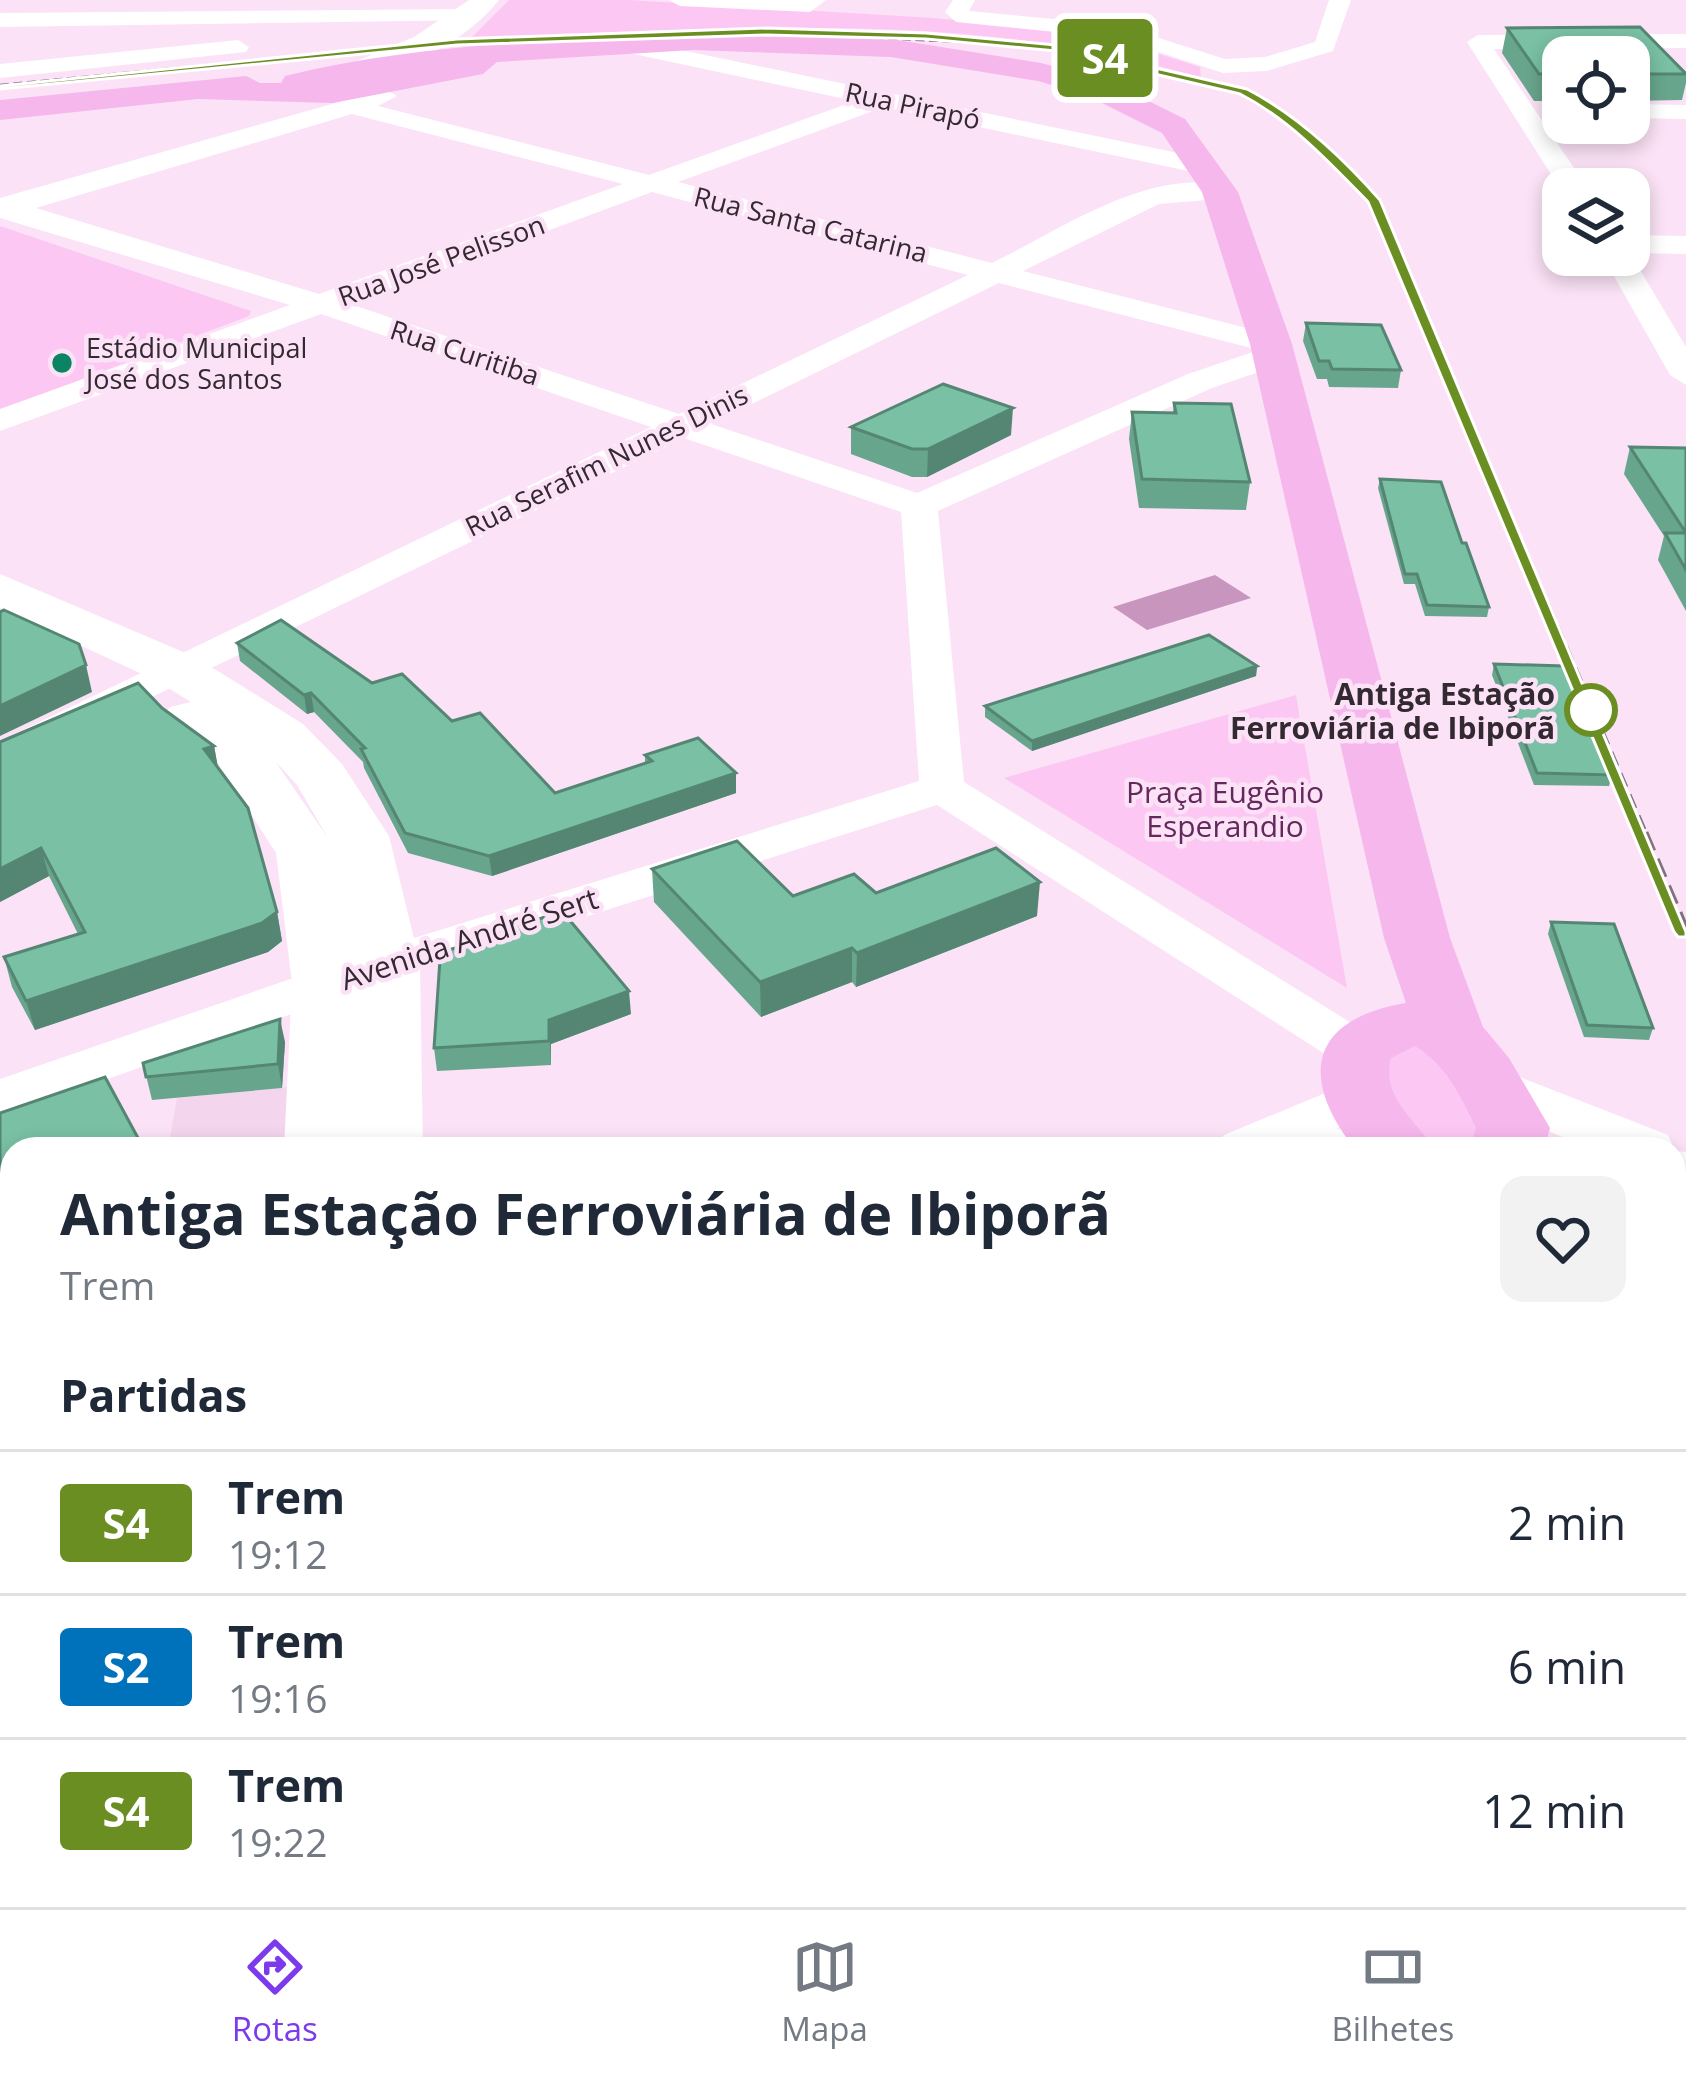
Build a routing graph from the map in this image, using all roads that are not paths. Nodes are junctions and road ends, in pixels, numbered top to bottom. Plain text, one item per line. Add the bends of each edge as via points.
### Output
1 (680, 0) edge
2 (964, 0) edge
3 (1340, 0) edge
4 (813, 3) edge
5 (471, 13) edge
6 (1601, 13) dead end
7 (0, 20) edge
8 (1577, 36) edge
9 (1542, 39) edge
10 (1650, 40) edge
11 (1686, 41) edge
12 (632, 46) junction
13 (476, 61) junction
14 (0, 71) edge
15 (356, 72) junction
16 (435, 77) junction
17 (309, 95) junction
18 (882, 99) junction
19 (351, 106) junction
20 (0, 110) edge
21 (1521, 110) junction
22 (1542, 110) edge
23 (1650, 111) edge
24 (1686, 112) edge
25 (1560, 168) edge
26 (1212, 179) junction
27 (651, 183) junction
28 (2, 208) edge
29 (1650, 244) edge
30 (1686, 245) edge
31 (1000, 273) junction
32 (1629, 276) edge
33 (320, 304) junction
34 (1273, 350) junction
35 (1686, 375) edge
36 (0, 421) edge
37 (680, 422) junction
38 (919, 506) junction
39 (0, 589) edge
40 (0, 621) edge
41 (158, 678) junction
42 (0, 758) edge
43 (942, 788) junction
44 (387, 963) junction
45 (326, 983) junction
46 (1396, 1092) edge
47 (0, 1099) edge
48 (321, 1137) edge
49 (386, 1137) edge
50 (1276, 1137) edge
51 (1511, 1137) edge
52 (1613, 1137) edge

1 - 4 street
2 - 3 street via 956,12 964,17 1121,24 1184,57 1239,67 1325,46
5 - 7 street
5 - 13 main road via 453,36
5 - 14 street via 272,44
5 - 15 main road via 396,60
6 - 8 street
9 - 21 street via 1478,43
10 - 11 street
12 - 13 main road
12 - 18 street, Rua Pirapó
12 - 26 main road via 760,41 939,53 1097,88 1174,126
13 - 15 main road
13 - 16 main road
15 - 17 main road
16 - 17 main road
16 - 19 street
17 - 19 street
17 - 20 main road via 202,92
17 - 28 street
18 - 26 street, Rua Pirapó
18 - 27 street, Rua José Pelisson
19 - 27 street, Rua Santa Catarina
21 - 22 street
21 - 25 street
23 - 24 street
26 - 31 street, Rua Serafim Nunes Dinis via 1150,196
26 - 34 main road
27 - 31 street, Rua Santa Catarina
27 - 33 street, Rua José Pelisson
28 - 33 street, Rua Curitiba
29 - 30 street
31 - 34 street, Rua Santa Catarina
31 - 37 street, Rua Serafim Nunes Dinis
32 - 35 street
33 - 36 street, Rua José Pelisson
33 - 37 street, Rua Curitiba
34 - 38 street
34 - 46 main road via 1417,938
37 - 38 street, Rua Curitiba
37 - 41 street, Rua Serafim Nunes Dinis
38 - 43 street
39 - 41 main road
40 - 41 main road
41 - 42 street, Rua Serafim Nunes Dinis
41 - 44 main road via 284,736 321,776 358,836
41 - 45 main road via 237,748 307,853
43 - 44 street, Avenida André Sert
43 - 46 street
44 - 45 street, Avenida André Sert
44 - 49 main road
45 - 47 street, Avenida André Sert
45 - 48 main road
46 - 50 street
46 - 51 main road via 1513,1128
46 - 52 street

